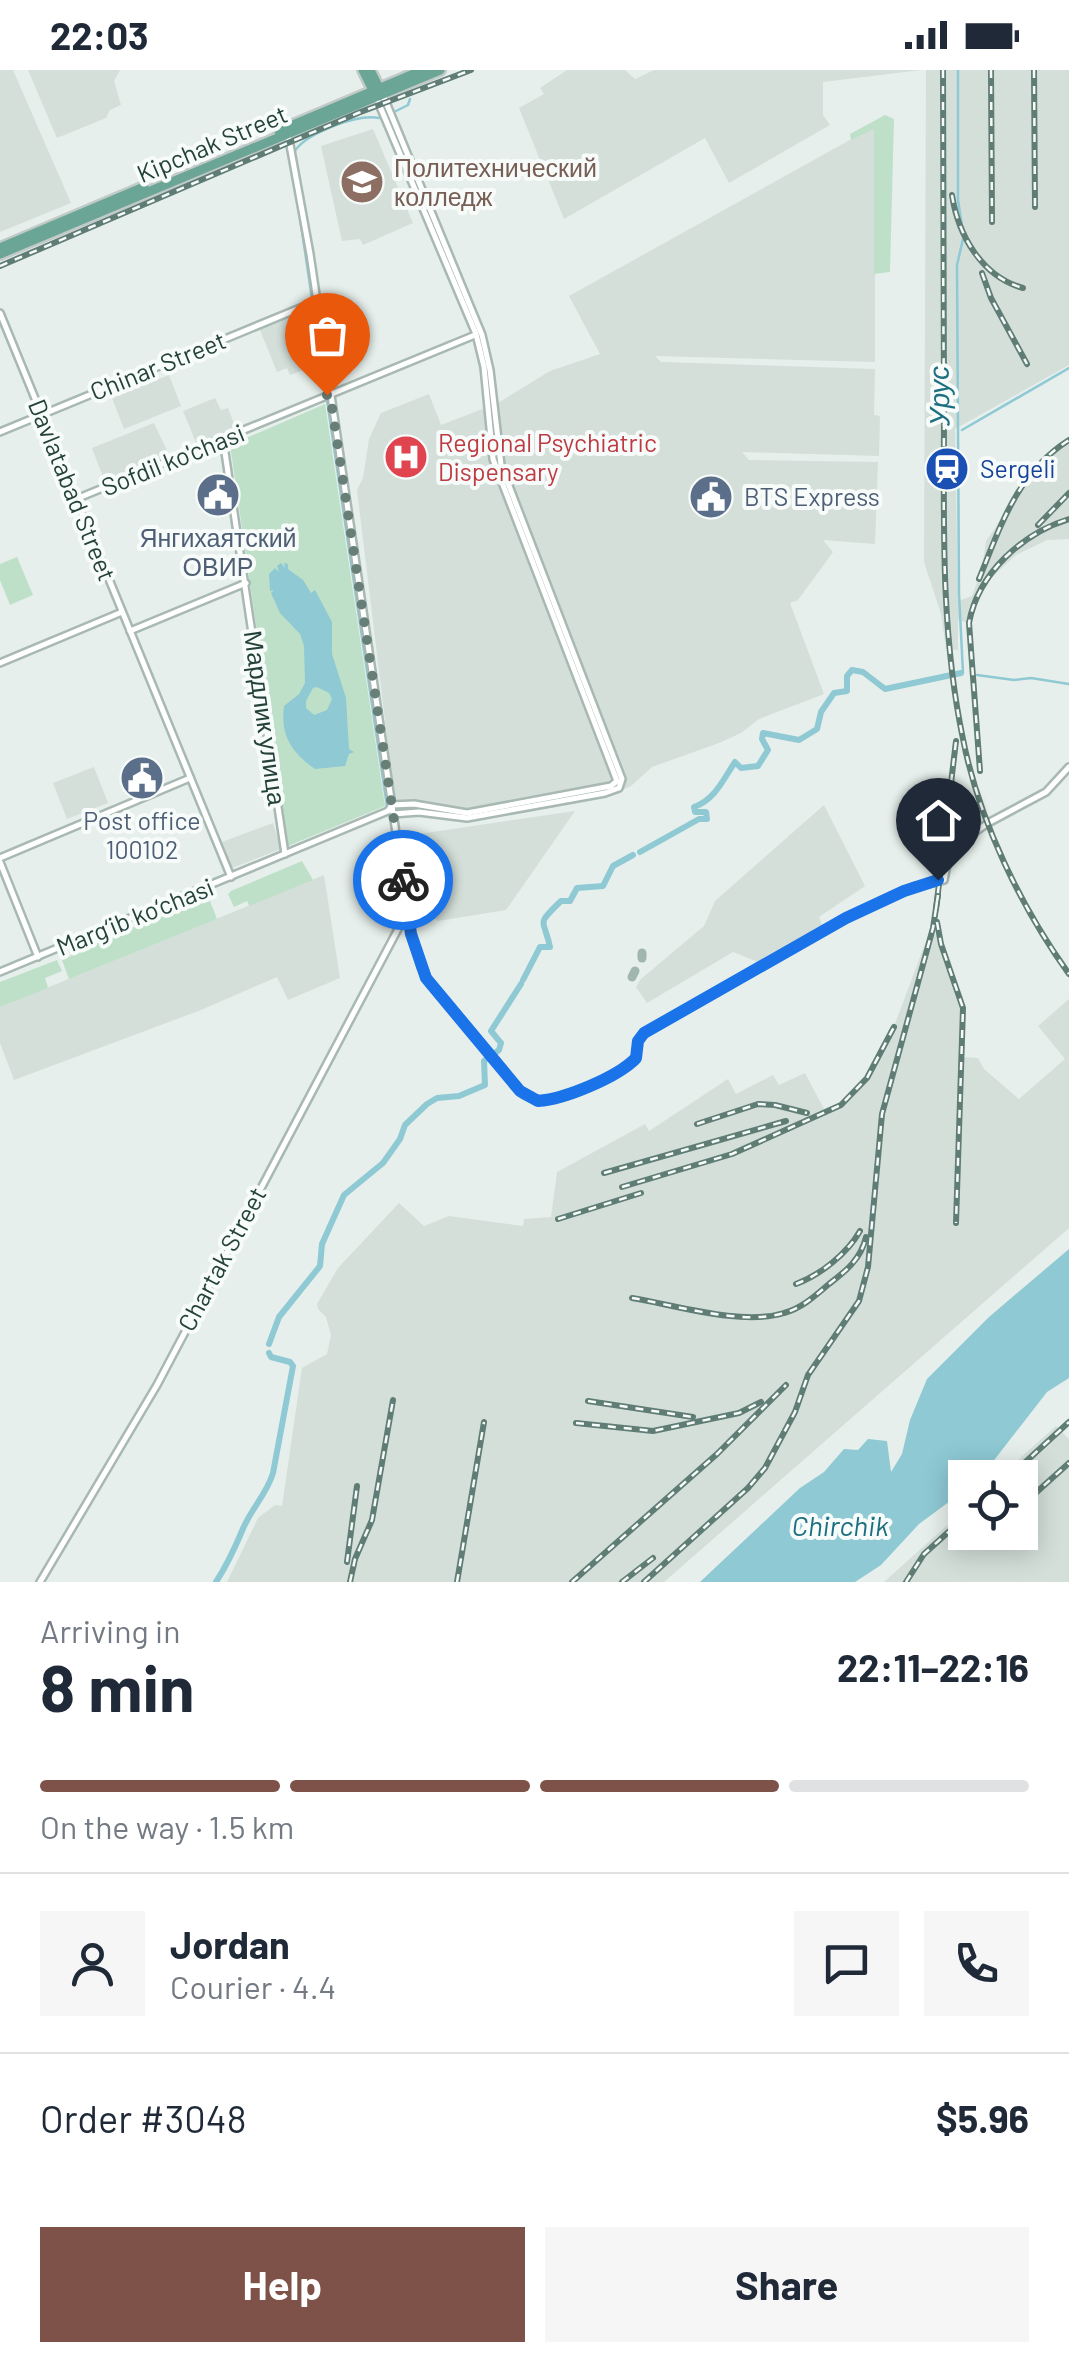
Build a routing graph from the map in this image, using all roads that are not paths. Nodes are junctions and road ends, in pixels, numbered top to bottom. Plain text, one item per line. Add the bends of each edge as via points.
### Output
1 (367, 70) edge
2 (424, 70) edge
3 (440, 70) edge
4 (378, 93) junction
5 (300, 125) junction
6 (288, 134) junction
7 (129, 197) junction
8 (0, 251) edge
9 (314, 302) junction
10 (0, 313) edge
11 (480, 334) junction
12 (327, 395) junction
13 (41, 414) junction
14 (0, 432) edge
15 (223, 439) junction
16 (76, 500) junction
17 (246, 583) junction
18 (548, 602) junction
19 (122, 612) junction
20 (563, 622) junction
21 (130, 631) junction
22 (0, 662) edge
23 (1069, 767) edge
24 (190, 778) junction
25 (391, 810) junction
26 (407, 812) junction
27 (396, 832) junction
28 (284, 854) junction
29 (0, 860) edge
30 (231, 877) junction
31 (407, 911) junction
32 (398, 933) junction
33 (411, 934) junction
34 (38, 956) junction
35 (0, 972) edge
36 (40, 1582) edge

1 - 4 main road
2 - 4 main road, Kipchak Street
3 - 4 main road, Kipchak Street
4 - 5 main road, Kipchak Street
4 - 11 street
5 - 6 main road, Kipchak Street
5 - 7 main road, Kipchak Street
6 - 7 main road, Kipchak Street
6 - 9 street
7 - 8 main road, Kipchak Street
9 - 12 street
9 - 13 street, Chinar Street
10 - 13 street, Davlatabad Street
11 - 12 street, Sofdil ko'chasi
11 - 18 street via 493,459
11 - 20 street via 499,459
12 - 15 street, Sofdil ko'chasi
12 - 25 street
13 - 14 street, Chinar Street
13 - 16 street, Davlatabad Street
15 - 16 street, Sofdil ko'chasi
15 - 17 street, Мардлик улица
16 - 19 street, Davlatabad Street
17 - 21 street
17 - 28 street, Мардлик улица
18 - 20 street
18 - 25 street via 615,784 467,813 414,804
19 - 21 street, Davlatabad Street
19 - 22 street
20 - 26 street via 621,774 620,787 471,817
21 - 24 street
23 - 33 street via 1046,792 955,846 944,880 912,887 846,918 644,1033 634,1062 538,1101 522,1093 426,978
24 - 29 street
24 - 30 street
25 - 26 street
25 - 27 street
25 - 28 street, Marg‘ib ko‘chasi
26 - 27 street
27 - 31 street
28 - 30 street, Marg‘ib ko‘chasi
29 - 34 street
30 - 34 street, Marg‘ib ko‘chasi
31 - 32 street, Chartak Street
31 - 33 street
32 - 33 street via 405,928
32 - 36 street, Chartak Street via 156,1385
34 - 35 street, Marg‘ib ko‘chasi

